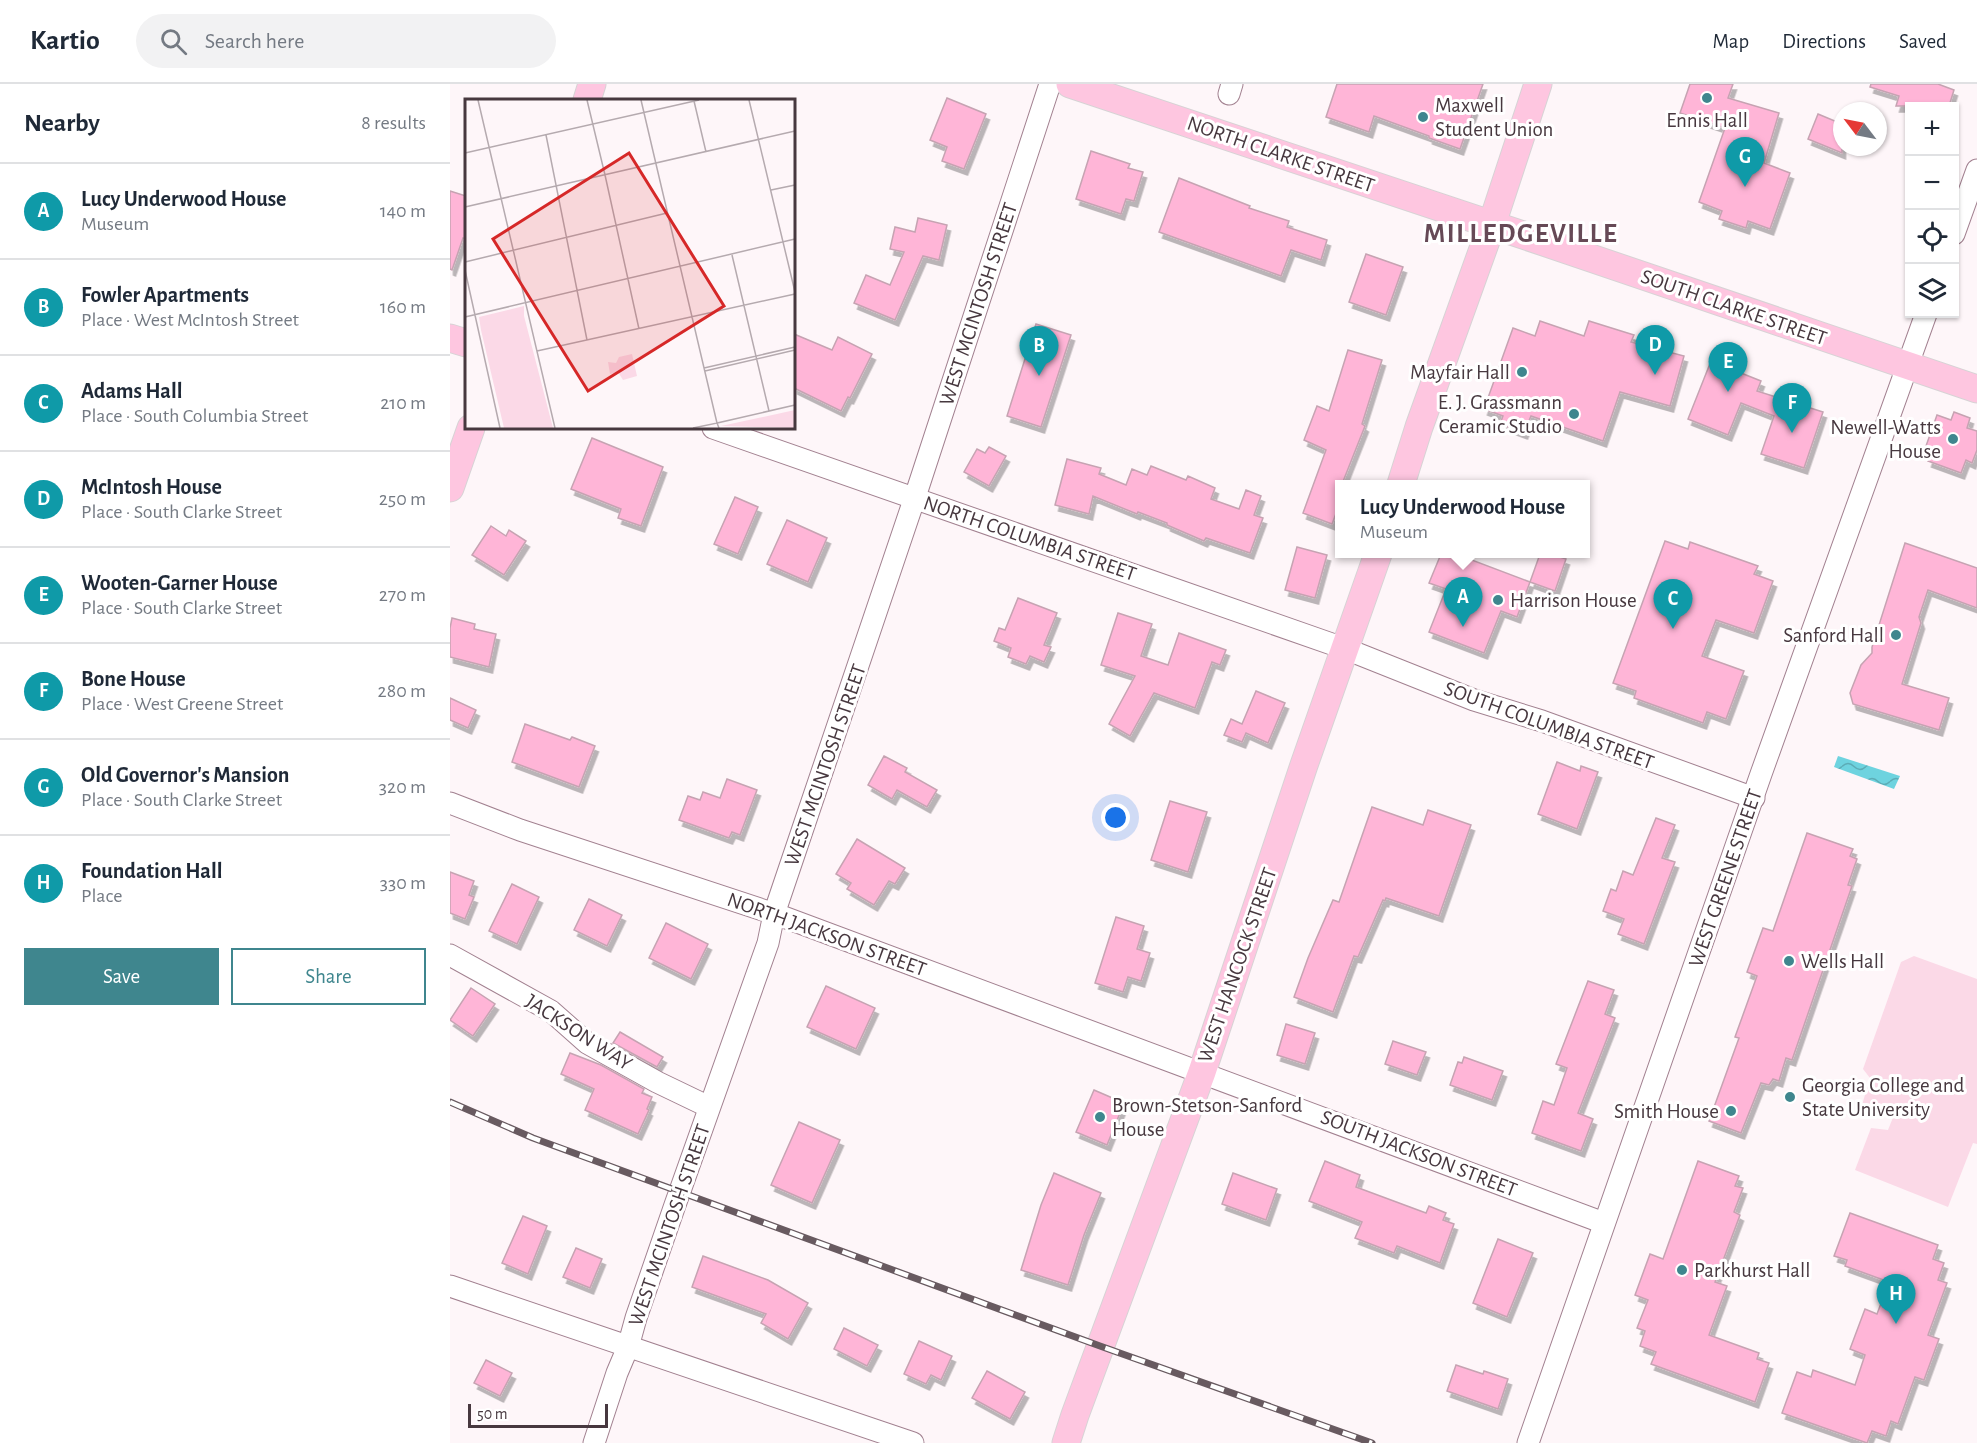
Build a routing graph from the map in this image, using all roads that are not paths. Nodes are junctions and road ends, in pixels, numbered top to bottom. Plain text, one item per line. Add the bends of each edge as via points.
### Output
1 (592, 84) edge
2 (1050, 84) edge
3 (1070, 84) edge
4 (1538, 84) edge
5 (587, 99) edge
6 (1977, 170) edge
7 (1959, 220) edge
8 (1492, 224) junction
9 (1925, 318) edge
10 (450, 338) edge
11 (465, 344) edge
12 (1908, 366) junction
13 (1977, 389) edge
14 (471, 429) edge
15 (715, 429) edge
16 (1402, 480) edge
17 (450, 488) edge
18 (915, 497) junction
19 (1377, 558) edge
20 (1346, 649) junction
21 (1754, 798) junction
22 (450, 803) edge
23 (774, 914) junction
24 (450, 955) edge
25 (1202, 1072) junction
26 (709, 1107) junction
27 (1604, 1223) junction
28 (450, 1286) edge
29 (628, 1347) junction
30 (594, 1443) edge
31 (913, 1443) edge
32 (1066, 1443) edge
33 (1528, 1443) edge

1 - 5 main road
2 - 18 street, WEST MCINTOSH STREET
3 - 8 main road, NORTH CLARKE STREET
4 - 8 main road
6 - 7 street
8 - 12 main road, SOUTH CLARKE STREET
8 - 16 main road
9 - 12 street, WEST GREENE STREET
10 - 11 main road
12 - 13 main road, SOUTH CLARKE STREET
12 - 21 street, WEST GREENE STREET
14 - 17 main road
15 - 18 street, NORTH COLUMBIA STREET
18 - 20 street, NORTH COLUMBIA STREET
18 - 23 street, WEST MCINTOSH STREET
19 - 20 main road, WEST HANCOCK STREET
20 - 21 street, SOUTH COLUMBIA STREET via 1474,700
20 - 25 main road, WEST HANCOCK STREET
21 - 27 street, WEST GREENE STREET
22 - 23 street, NORTH JACKSON STREET
23 - 25 street, NORTH JACKSON STREET
23 - 26 street, WEST MCINTOSH STREET via 768,943
24 - 26 street, JACKSON WAY via 551,1011 587,1043
25 - 27 street, SOUTH JACKSON STREET
25 - 32 main road, WEST HANCOCK STREET
26 - 29 street, WEST MCINTOSH STREET
27 - 33 street, WEST GREENE STREET
28 - 29 street
29 - 30 street, WEST MCINTOSH STREET
29 - 31 street

